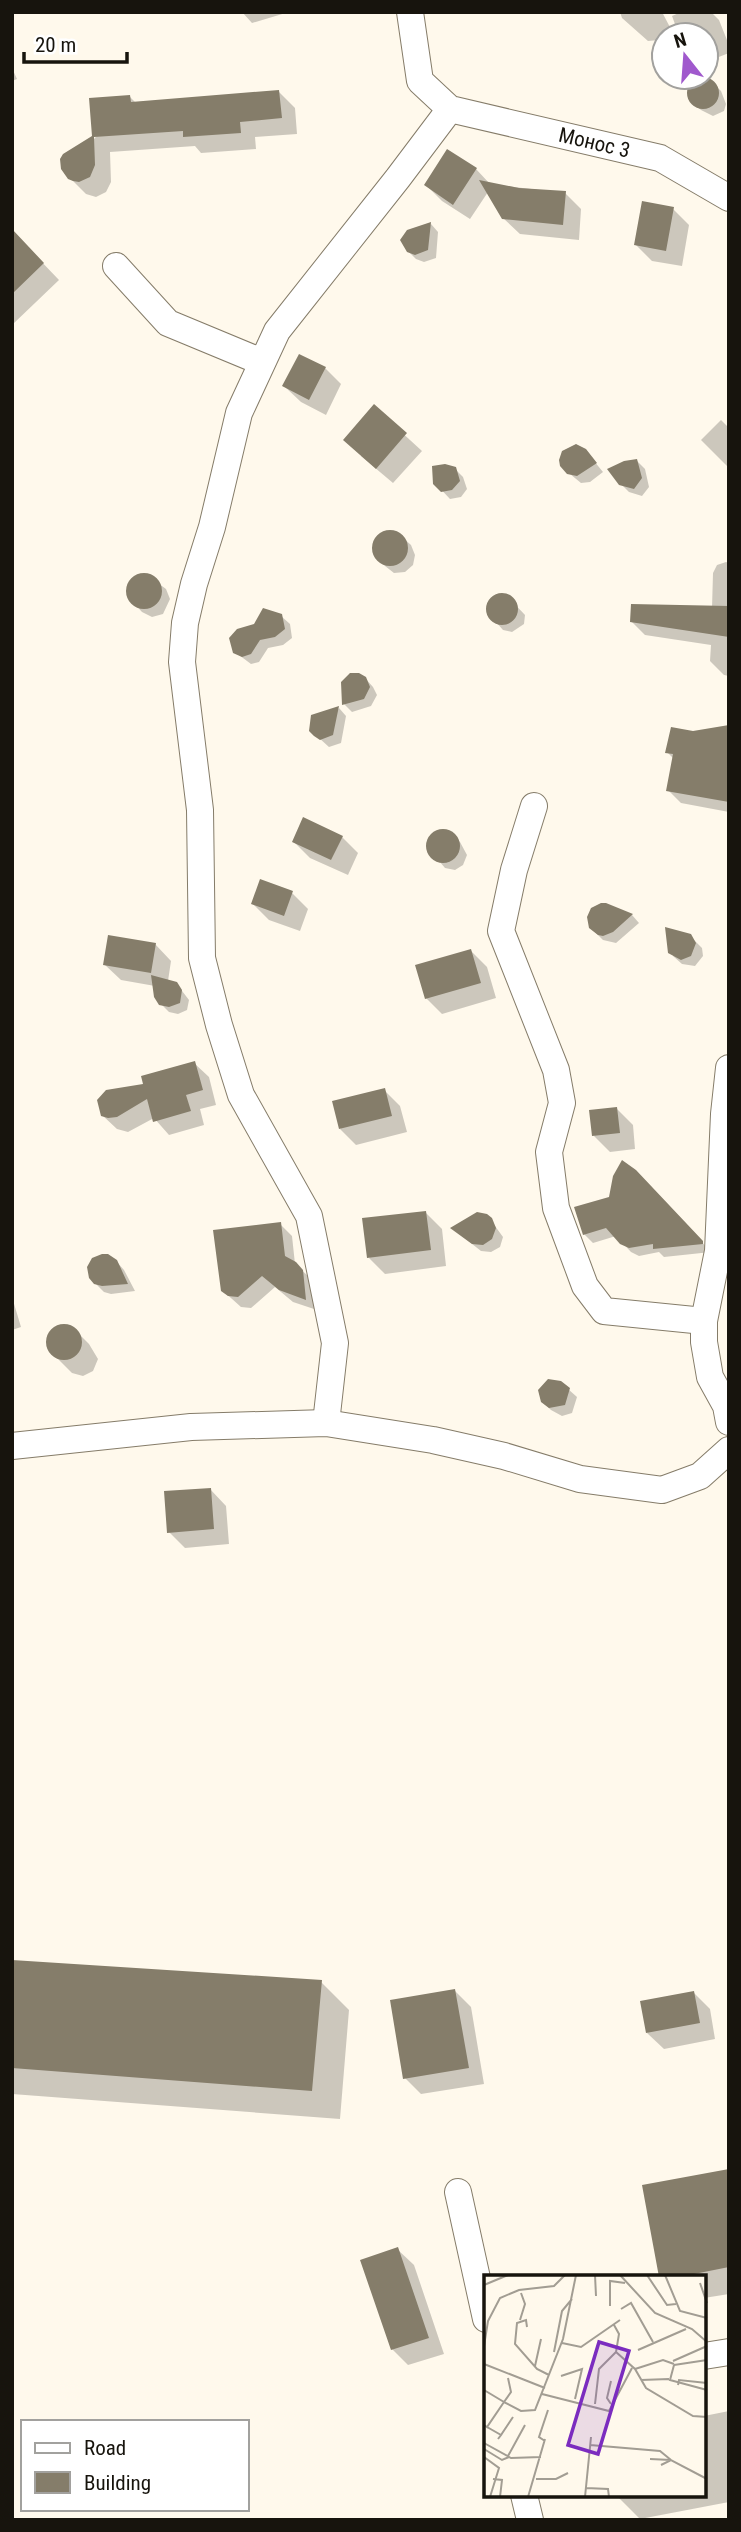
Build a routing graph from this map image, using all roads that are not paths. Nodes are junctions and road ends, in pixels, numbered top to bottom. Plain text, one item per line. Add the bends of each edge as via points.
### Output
1 (410, 12) edge
2 (450, 109) junction
3 (729, 198) edge
4 (116, 266) dead end
5 (262, 362) junction
6 (534, 806) dead end
7 (729, 1068) edge
8 (704, 1321) junction
9 (729, 1422) edge
10 (326, 1423) junction
11 (12, 1446) edge
12 (729, 1450) edge
13 (458, 2192) dead end
14 (484, 2314) edge
15 (729, 2352) edge
16 (706, 2356) edge
17 (524, 2497) edge
18 (530, 2520) edge

1 - 2 street via 420,81
2 - 3 street, Монос 3 via 660,158
2 - 5 street via 276,331
4 - 5 street via 168,323
5 - 10 street via 239,413 185,623 182,662 200,810 202,958 241,1095 309,1216 335,1343
6 - 8 street via 501,931 556,1070 562,1103 549,1152 556,1208 585,1286 604,1311
7 - 8 street via 718,1251
8 - 9 street via 710,1377
10 - 11 street via 191,1427
10 - 12 street via 433,1440 580,1479 662,1490 700,1476
13 - 14 street
15 - 16 street
17 - 18 street

